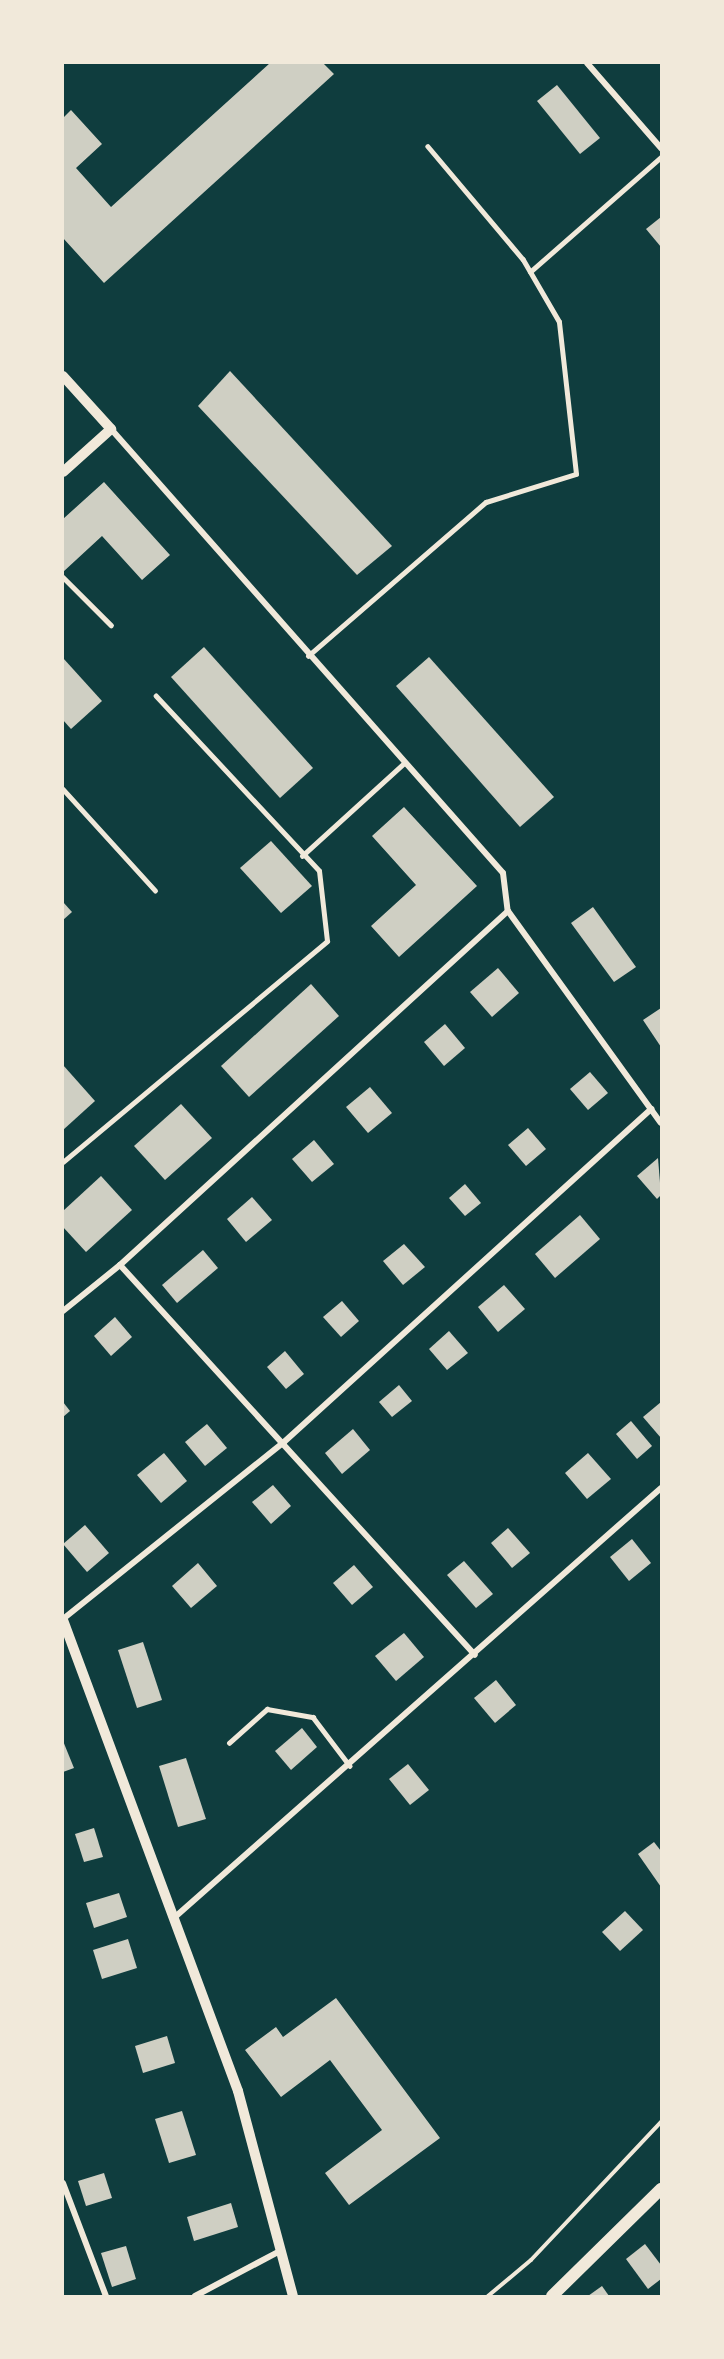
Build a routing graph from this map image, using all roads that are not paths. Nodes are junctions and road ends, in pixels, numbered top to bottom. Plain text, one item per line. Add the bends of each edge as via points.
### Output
1 (588, 63) edge
2 (428, 147) dead end
3 (661, 148) edge
4 (661, 157) edge
5 (530, 272) junction
6 (63, 376) edge
7 (111, 429) junction
8 (63, 472) edge
9 (63, 577) edge
10 (111, 625) dead end
11 (308, 656) junction
12 (156, 696) dead end
13 (403, 764) junction
14 (63, 789) edge
15 (302, 856) junction
16 (155, 890) dead end
17 (508, 911) junction
18 (651, 1109) junction
19 (661, 1123) edge
20 (63, 1162) edge
21 (120, 1265) junction
22 (63, 1311) edge
23 (284, 1442) junction
24 (661, 1488) edge
25 (63, 1619) edge
26 (475, 1656) junction
27 (229, 1743) dead end
28 (350, 1766) junction
29 (175, 1917) junction
30 (63, 2183) edge
31 (661, 2189) edge
32 (282, 2250) junction
33 (106, 2296) edge
34 (195, 2296) edge
35 (293, 2296) edge
36 (552, 2296) edge

1 - 3 street
2 - 5 lane
4 - 5 lane
5 - 11 lane via 559,322 576,474 486,502
6 - 7 street
7 - 8 street
7 - 11 street
9 - 10 lane
11 - 13 street
12 - 15 lane
13 - 15 lane
13 - 17 street via 503,873
14 - 16 lane
15 - 20 lane via 319,871 327,940
17 - 18 street
17 - 21 street
18 - 19 street
18 - 23 street
21 - 22 street
21 - 23 street
23 - 25 street
23 - 26 street
24 - 26 street
25 - 29 street
26 - 28 street
27 - 28 lane via 267,1709 313,1718
28 - 29 street
29 - 32 street via 238,2091
30 - 33 street
31 - 36 main road
32 - 34 street
32 - 35 street

